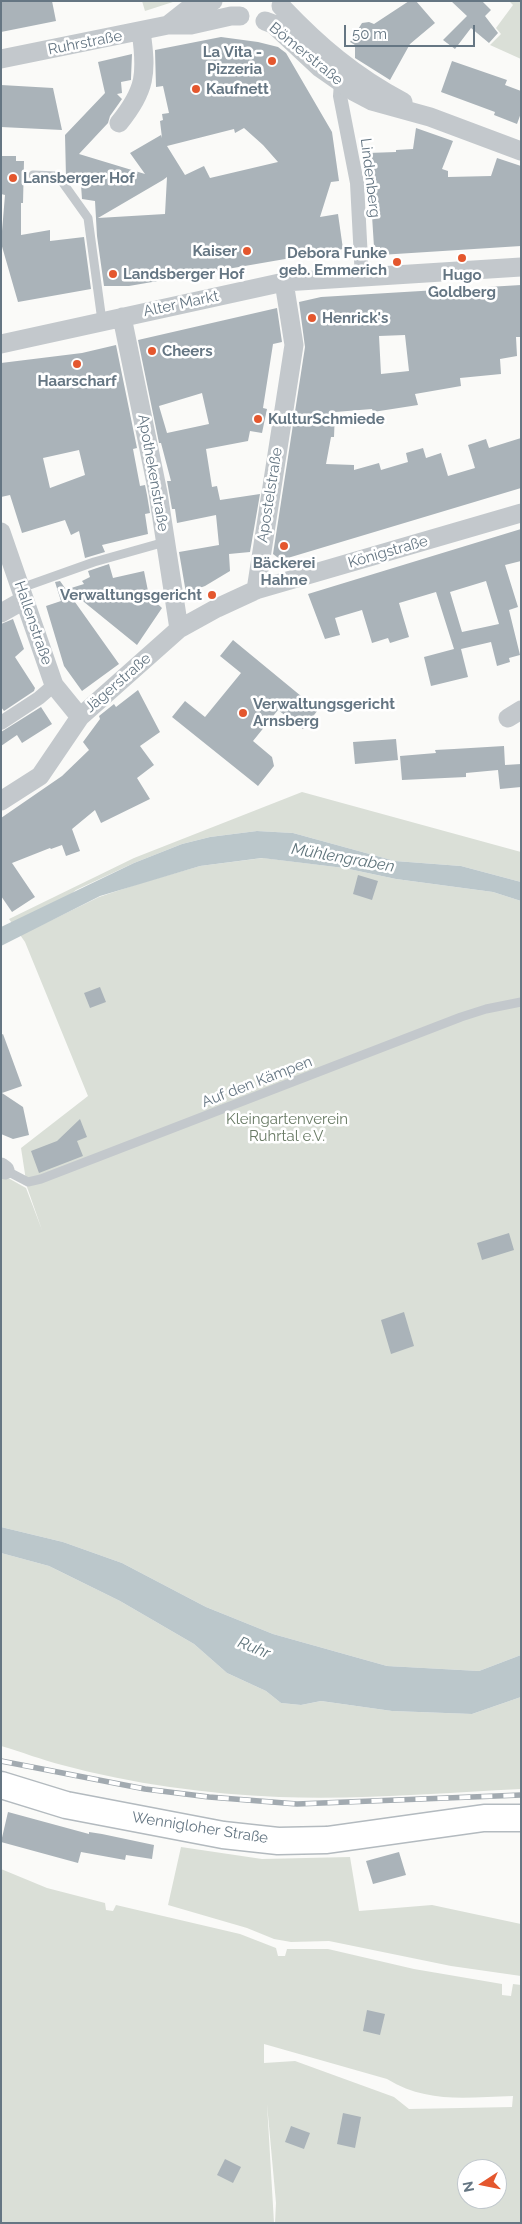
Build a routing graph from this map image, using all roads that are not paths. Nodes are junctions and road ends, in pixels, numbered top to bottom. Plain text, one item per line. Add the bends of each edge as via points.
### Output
1 (213, 1) edge
2 (281, 4) edge
3 (235, 9) edge
4 (265, 21) junction
5 (168, 25) junction
6 (140, 31) junction
7 (1, 59) edge
8 (341, 83) junction
9 (430, 117) junction
10 (118, 124) dead end
11 (521, 151) edge
12 (33, 175) dead end
13 (521, 267) edge
14 (362, 278) junction
15 (284, 282) junction
16 (122, 317) junction
17 (102, 321) junction
18 (1, 344) edge
19 (521, 513) edge
20 (1, 532) edge
21 (165, 542) junction
22 (256, 590) junction
23 (23, 594) junction
24 (1, 613) edge
25 (179, 629) junction
26 (54, 685) junction
27 (80, 717) junction
28 (1, 722) edge
29 (3, 795) edge
30 (521, 1002) edge
31 (3, 1168) edge
32 (1, 1785) edge
33 (521, 1818) edge

1 - 5 street, Ruhrstraße via 187,10
2 - 4 street via 277,12
2 - 9 street, Bömerstraße via 328,53 356,75
3 - 4 street via 247,21
3 - 5 street, Ruhrstraße via 232,16 191,25
4 - 8 street, Bömerstraße via 273,24
5 - 6 street, Ruhrstraße
6 - 7 street, Ruhrstraße
6 - 10 street via 145,59 143,81 135,103
8 - 9 street, Bömerstraße via 372,101
8 - 14 street, Lindenberg via 340,96 357,183
9 - 11 street, Bömerstraße
12 - 17 lane via 58,176 88,218
13 - 14 street, Alter Markt
14 - 15 street, Alter Markt
15 - 16 street, Alter Markt
15 - 22 street, Apostelstraße via 294,345
16 - 17 street, Alter Markt
16 - 21 street, Apothekenstraße
17 - 18 street, Alter Markt
19 - 22 street, Königstraße
20 - 23 street, Hallenstraße
21 - 23 lane via 94,562
21 - 25 street, Apothekenstraße
22 - 25 street, Jägerstraße
23 - 24 street
23 - 26 street, Hallenstraße
25 - 27 street, Jägerstraße
26 - 27 street, Hallenstraße
26 - 28 street, Hallenstraße
27 - 29 street, Jägerstraße via 40,776
30 - 31 lane, Auf den Kämpen via 461,1017 41,1179 28,1182
32 - 33 main road, Wennigloher Straße via 66,1805 223,1835 278,1841 327,1840 484,1818

